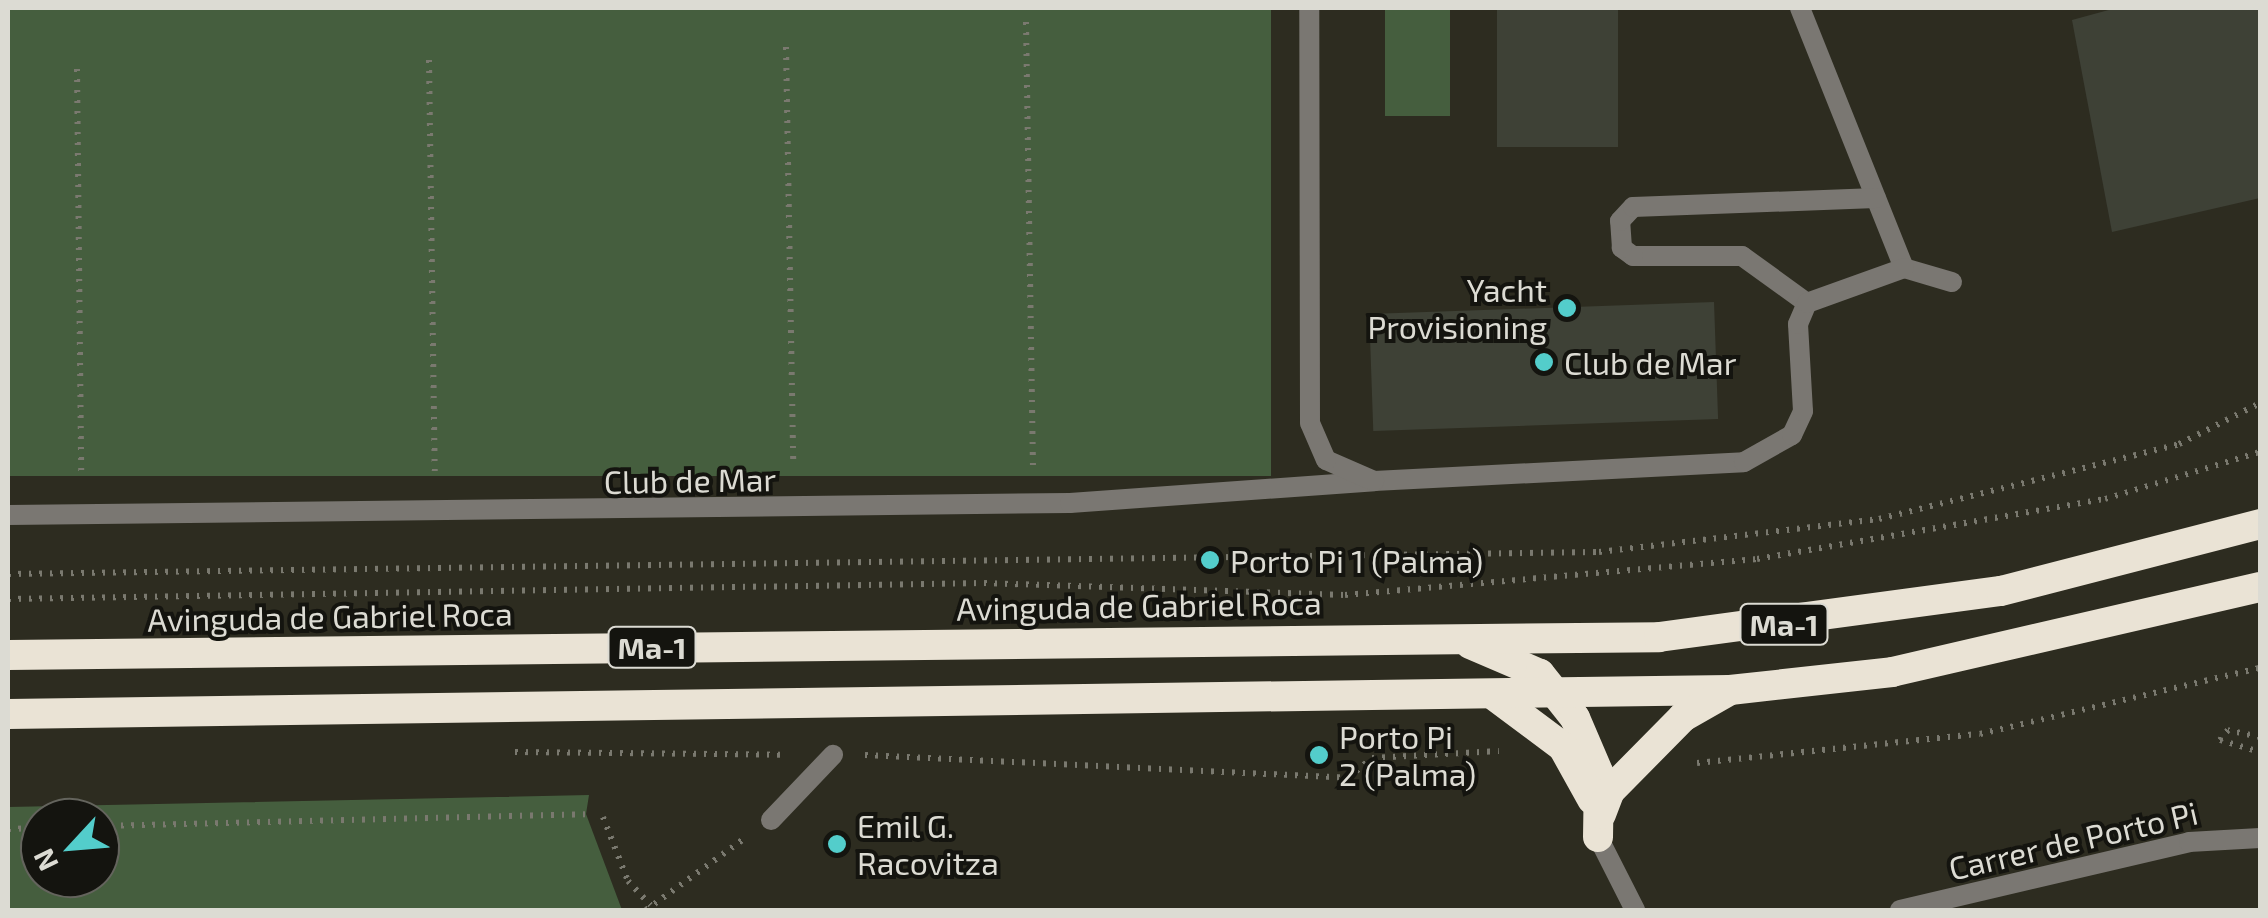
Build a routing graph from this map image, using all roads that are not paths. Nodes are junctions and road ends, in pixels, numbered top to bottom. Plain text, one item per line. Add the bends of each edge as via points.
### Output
1 (1308, 8) edge
2 (1800, 8) edge
3 (1876, 198) junction
4 (1904, 268) junction
5 (1952, 282) dead end
6 (1807, 303) junction
7 (1374, 481) junction
8 (8, 515) edge
9 (2260, 524) edge
10 (2260, 587) edge
11 (1430, 635) junction
12 (8, 654) edge
13 (1730, 690) junction
14 (1492, 695) junction
15 (1556, 695) junction
16 (8, 714) edge
17 (833, 755) dead end
18 (771, 820) road end
19 (1598, 836) junction
20 (2260, 838) edge
21 (1635, 910) edge
22 (1900, 910) edge

1 - 7 street, Club de Mar via 1310,423 1326,460
2 - 3 street
3 - 4 street
3 - 6 street via 1633,207 1620,221 1622,248 1633,256 1742,256
4 - 5 street
4 - 6 street
6 - 7 street, Club de Mar via 1798,324 1802,411 1792,435 1744,462
7 - 8 street, Club de Mar via 1050,503
9 - 11 highway, Avinguda de Gabriel Roca / Ma-1 via 2001,591 1835,618 1659,637
10 - 13 highway, Ma-1 via 1892,672
11 - 12 highway, Avinguda de Gabriel Roca / Ma-1
11 - 15 highway via 1500,650
13 - 15 highway, Ma-1
13 - 19 highway via 1683,717 1610,791
14 - 15 highway, Ma-1
14 - 16 highway, Ma-1
14 - 19 highway via 1563,747 1593,802
15 - 19 highway via 1600,774
17 - 18 street
19 - 21 street
20 - 22 street, Carrer de Porto Pi via 2189,842

